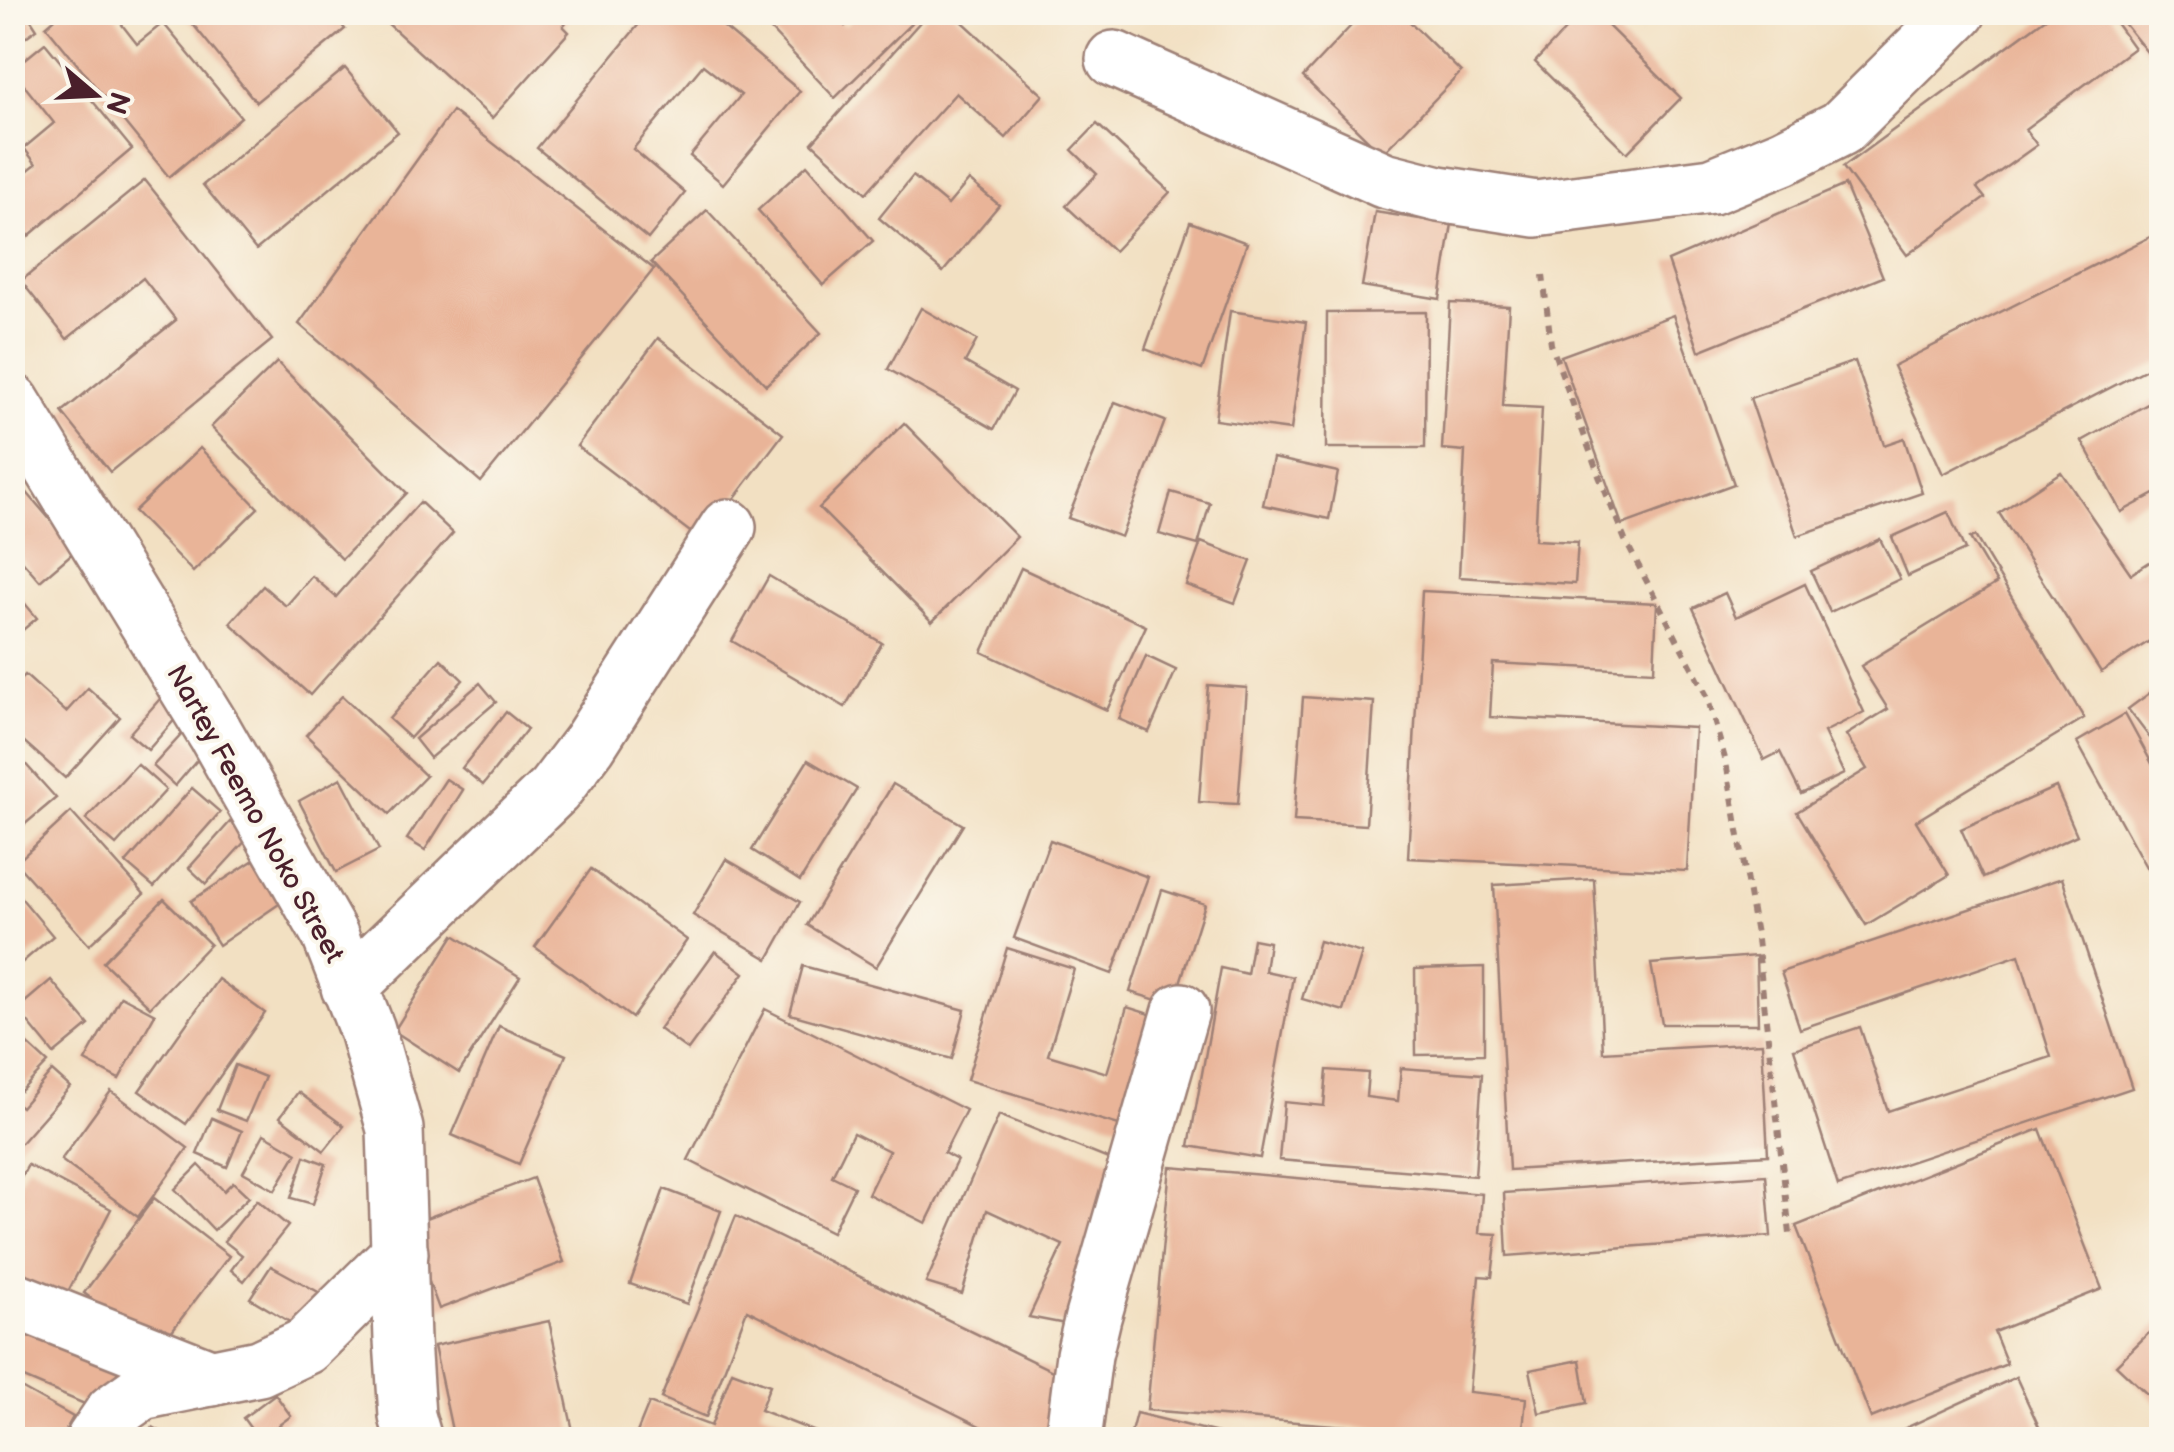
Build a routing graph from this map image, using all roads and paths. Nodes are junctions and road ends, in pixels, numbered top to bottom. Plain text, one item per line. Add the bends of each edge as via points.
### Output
1 (1958, 12) edge
2 (1114, 59) dead end
3 (1536, 209) junction
4 (12, 402) edge
5 (728, 527) dead end
6 (349, 987) junction
7 (1181, 1011) dead end
8 (1790, 1234) dead end
9 (400, 1253) junction
10 (12, 1299) edge
11 (212, 1378) junction
12 (94, 1440) edge
13 (414, 1440) edge
14 (1072, 1440) edge

1 - 3 street via 1841,128 1783,156 1712,186
2 - 3 street via 1384,180
3 - 8 path via 1558,368 1617,523 1708,696 1726,762 1757,940
4 - 6 street, Nartey Feemo Noko Street via 214,733 330,935
5 - 6 street via 554,790
6 - 9 street, Nartey Feemo Noko Street via 395,1129
7 - 14 street via 1093,1317
9 - 11 street via 306,1346 259,1368
9 - 13 street, Nartey Feemo Noko Street
10 - 11 street
11 - 12 street via 141,1392 113,1412

